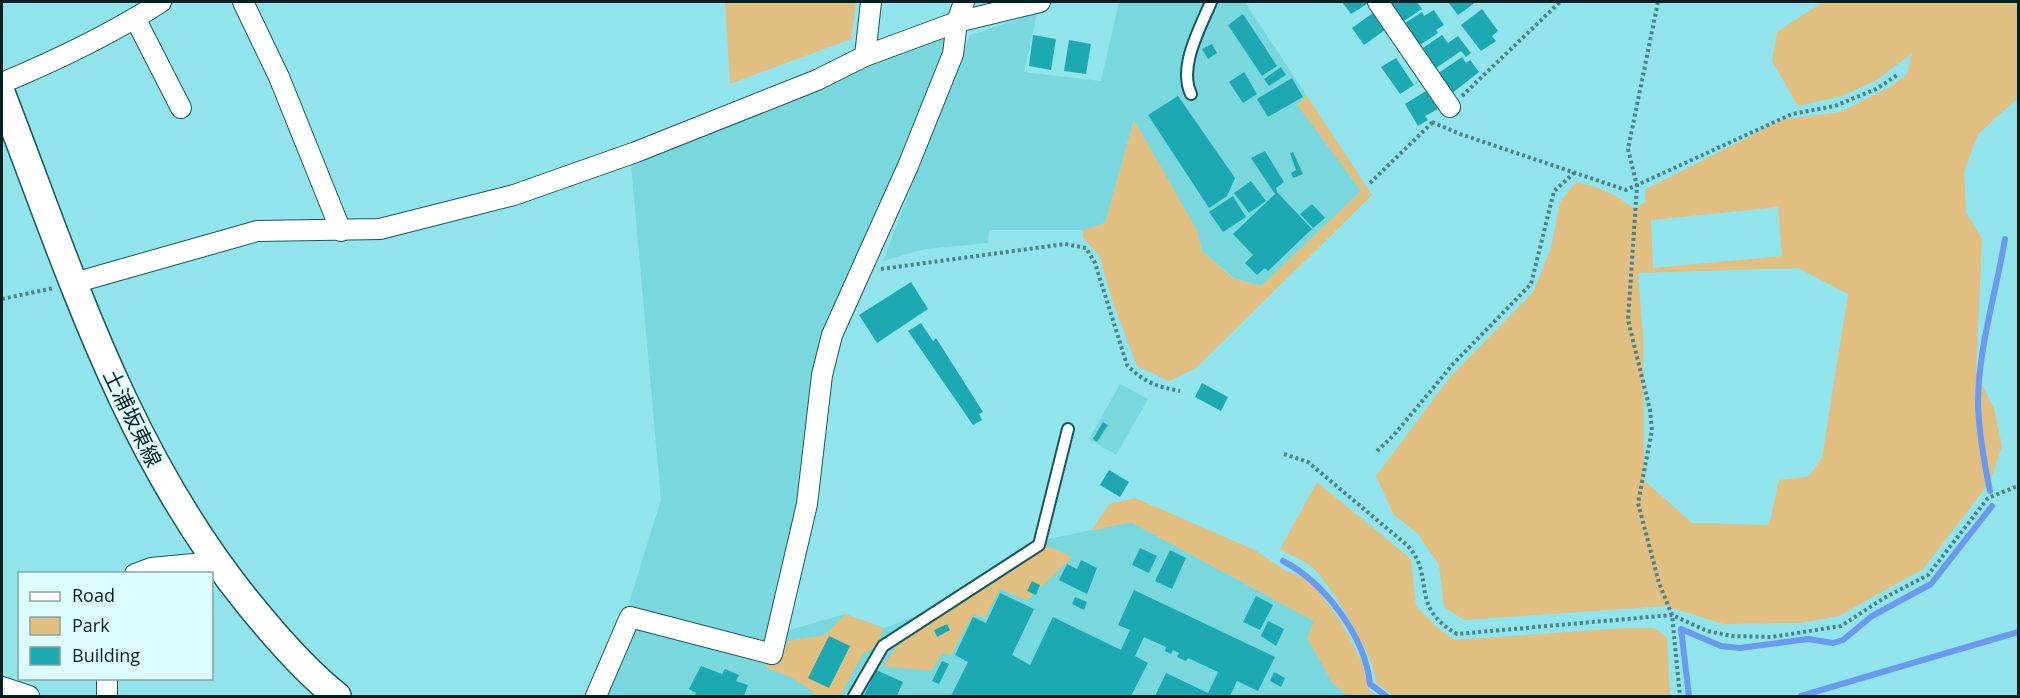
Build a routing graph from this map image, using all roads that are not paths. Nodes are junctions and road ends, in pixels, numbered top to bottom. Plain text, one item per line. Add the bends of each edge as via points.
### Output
1 (160, 2) edge
2 (243, 2) edge
3 (871, 2) edge
4 (964, 2) edge
5 (1040, 2) edge
6 (1211, 2) edge
7 (1378, 2) edge
8 (135, 18) junction
9 (957, 21) junction
10 (865, 56) junction
11 (2, 84) edge
12 (1191, 94) dead end
13 (2, 95) edge
14 (1450, 107) dead end
15 (181, 108) dead end
16 (341, 231) junction
17 (74, 283) junction
18 (1068, 429) dead end
19 (215, 562) junction
20 (138, 572) edge
21 (107, 680) edge
22 (2, 687) edge
23 (24, 691) edge
24 (107, 696) edge
25 (337, 696) edge
26 (596, 696) edge
27 (854, 696) edge

1 - 8 street
2 - 16 street via 279,77
3 - 10 street
4 - 9 street
5 - 9 street
6 - 12 lane via 1192,49 1185,83
7 - 14 street
8 - 11 street via 57,61
8 - 15 street
9 - 10 street
9 - 26 street via 953,54 832,336 822,375 807,504 772,654 630,617
10 - 16 street via 817,80 514,195 380,228
13 - 17 main road, 土浦坂東線
16 - 17 street via 257,231
17 - 19 main road, 土浦坂東線 via 150,457
18 - 27 lane via 1039,544 883,646
19 - 20 street
19 - 25 main road, 土浦坂東線 via 271,631
21 - 24 street
22 - 23 street

